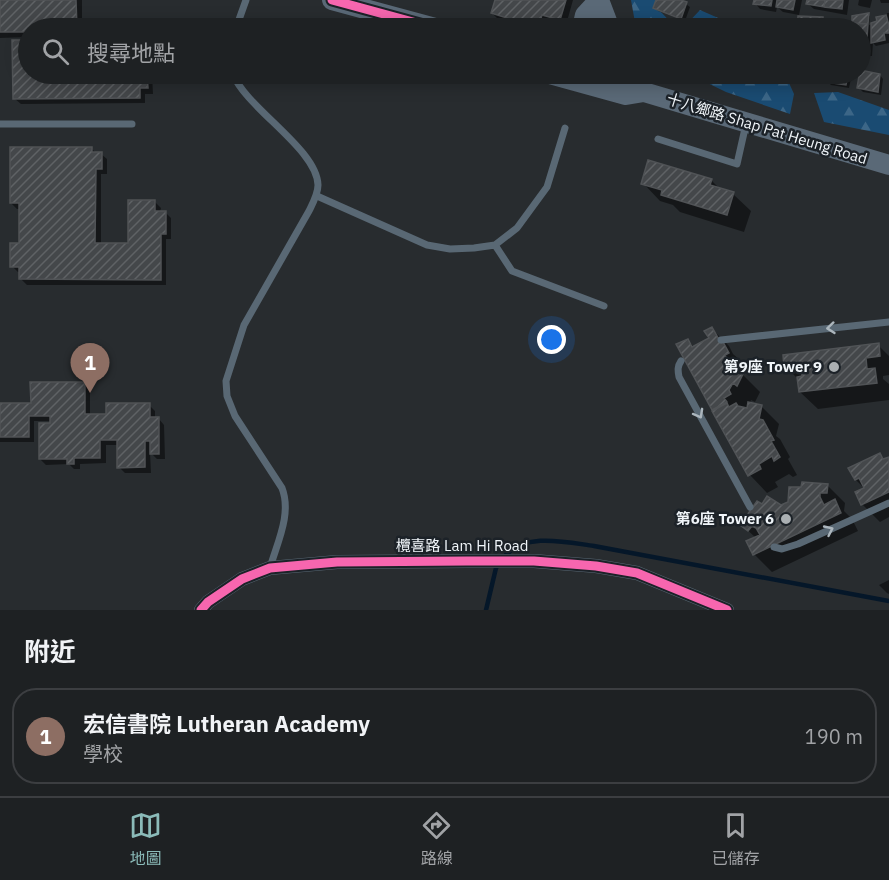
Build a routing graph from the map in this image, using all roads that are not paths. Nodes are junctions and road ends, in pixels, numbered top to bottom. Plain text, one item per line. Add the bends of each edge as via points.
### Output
1 (246, 0) edge
2 (332, 0) edge
3 (599, 0) edge
4 (240, 18) edge
5 (398, 18) edge
6 (584, 18) edge
7 (606, 18) edge
8 (239, 84) edge
9 (603, 84) edge
10 (635, 84) edge
11 (644, 92) junction
12 (746, 123) junction
13 (0, 124) edge
14 (132, 124) dead end
15 (566, 128) dead end
16 (658, 139) dead end
17 (889, 165) edge
18 (317, 196) junction
19 (495, 245) junction
20 (604, 306) dead end
21 (889, 322) edge
22 (721, 340) dead end
23 (681, 361) dead end
24 (889, 502) edge
25 (750, 507) dead end
26 (774, 548) dead end
27 (270, 568) junction
28 (201, 610) edge
29 (728, 610) edge

1 - 4 lane
2 - 5 main road
3 - 6 main road
3 - 7 main road
8 - 18 lane via 304,155 315,173
9 - 11 main road, 十八鄉路 Shap Pat Heung Road via 626,95
10 - 11 main road, 十八鄉路 Shap Pat Heung Road
11 - 12 main road, 十八鄉路 Shap Pat Heung Road
12 - 16 lane via 736,164
12 - 17 main road, 十八鄉路 Shap Pat Heung Road
13 - 14 lane
15 - 19 lane via 547,187 517,228
18 - 19 lane via 427,245 450,249
18 - 27 lane via 244,325 226,381 235,416 285,495 284,520
19 - 20 lane via 512,272
21 -> 22 lane
23 -> 25 lane via 680,377
26 -> 24 lane via 798,544
27 - 28 street, 欖喜路 Lam Hi Road via 242,579
27 - 29 street, 欖喜路 Lam Hi Road via 337,562 467,561 596,566 637,573

